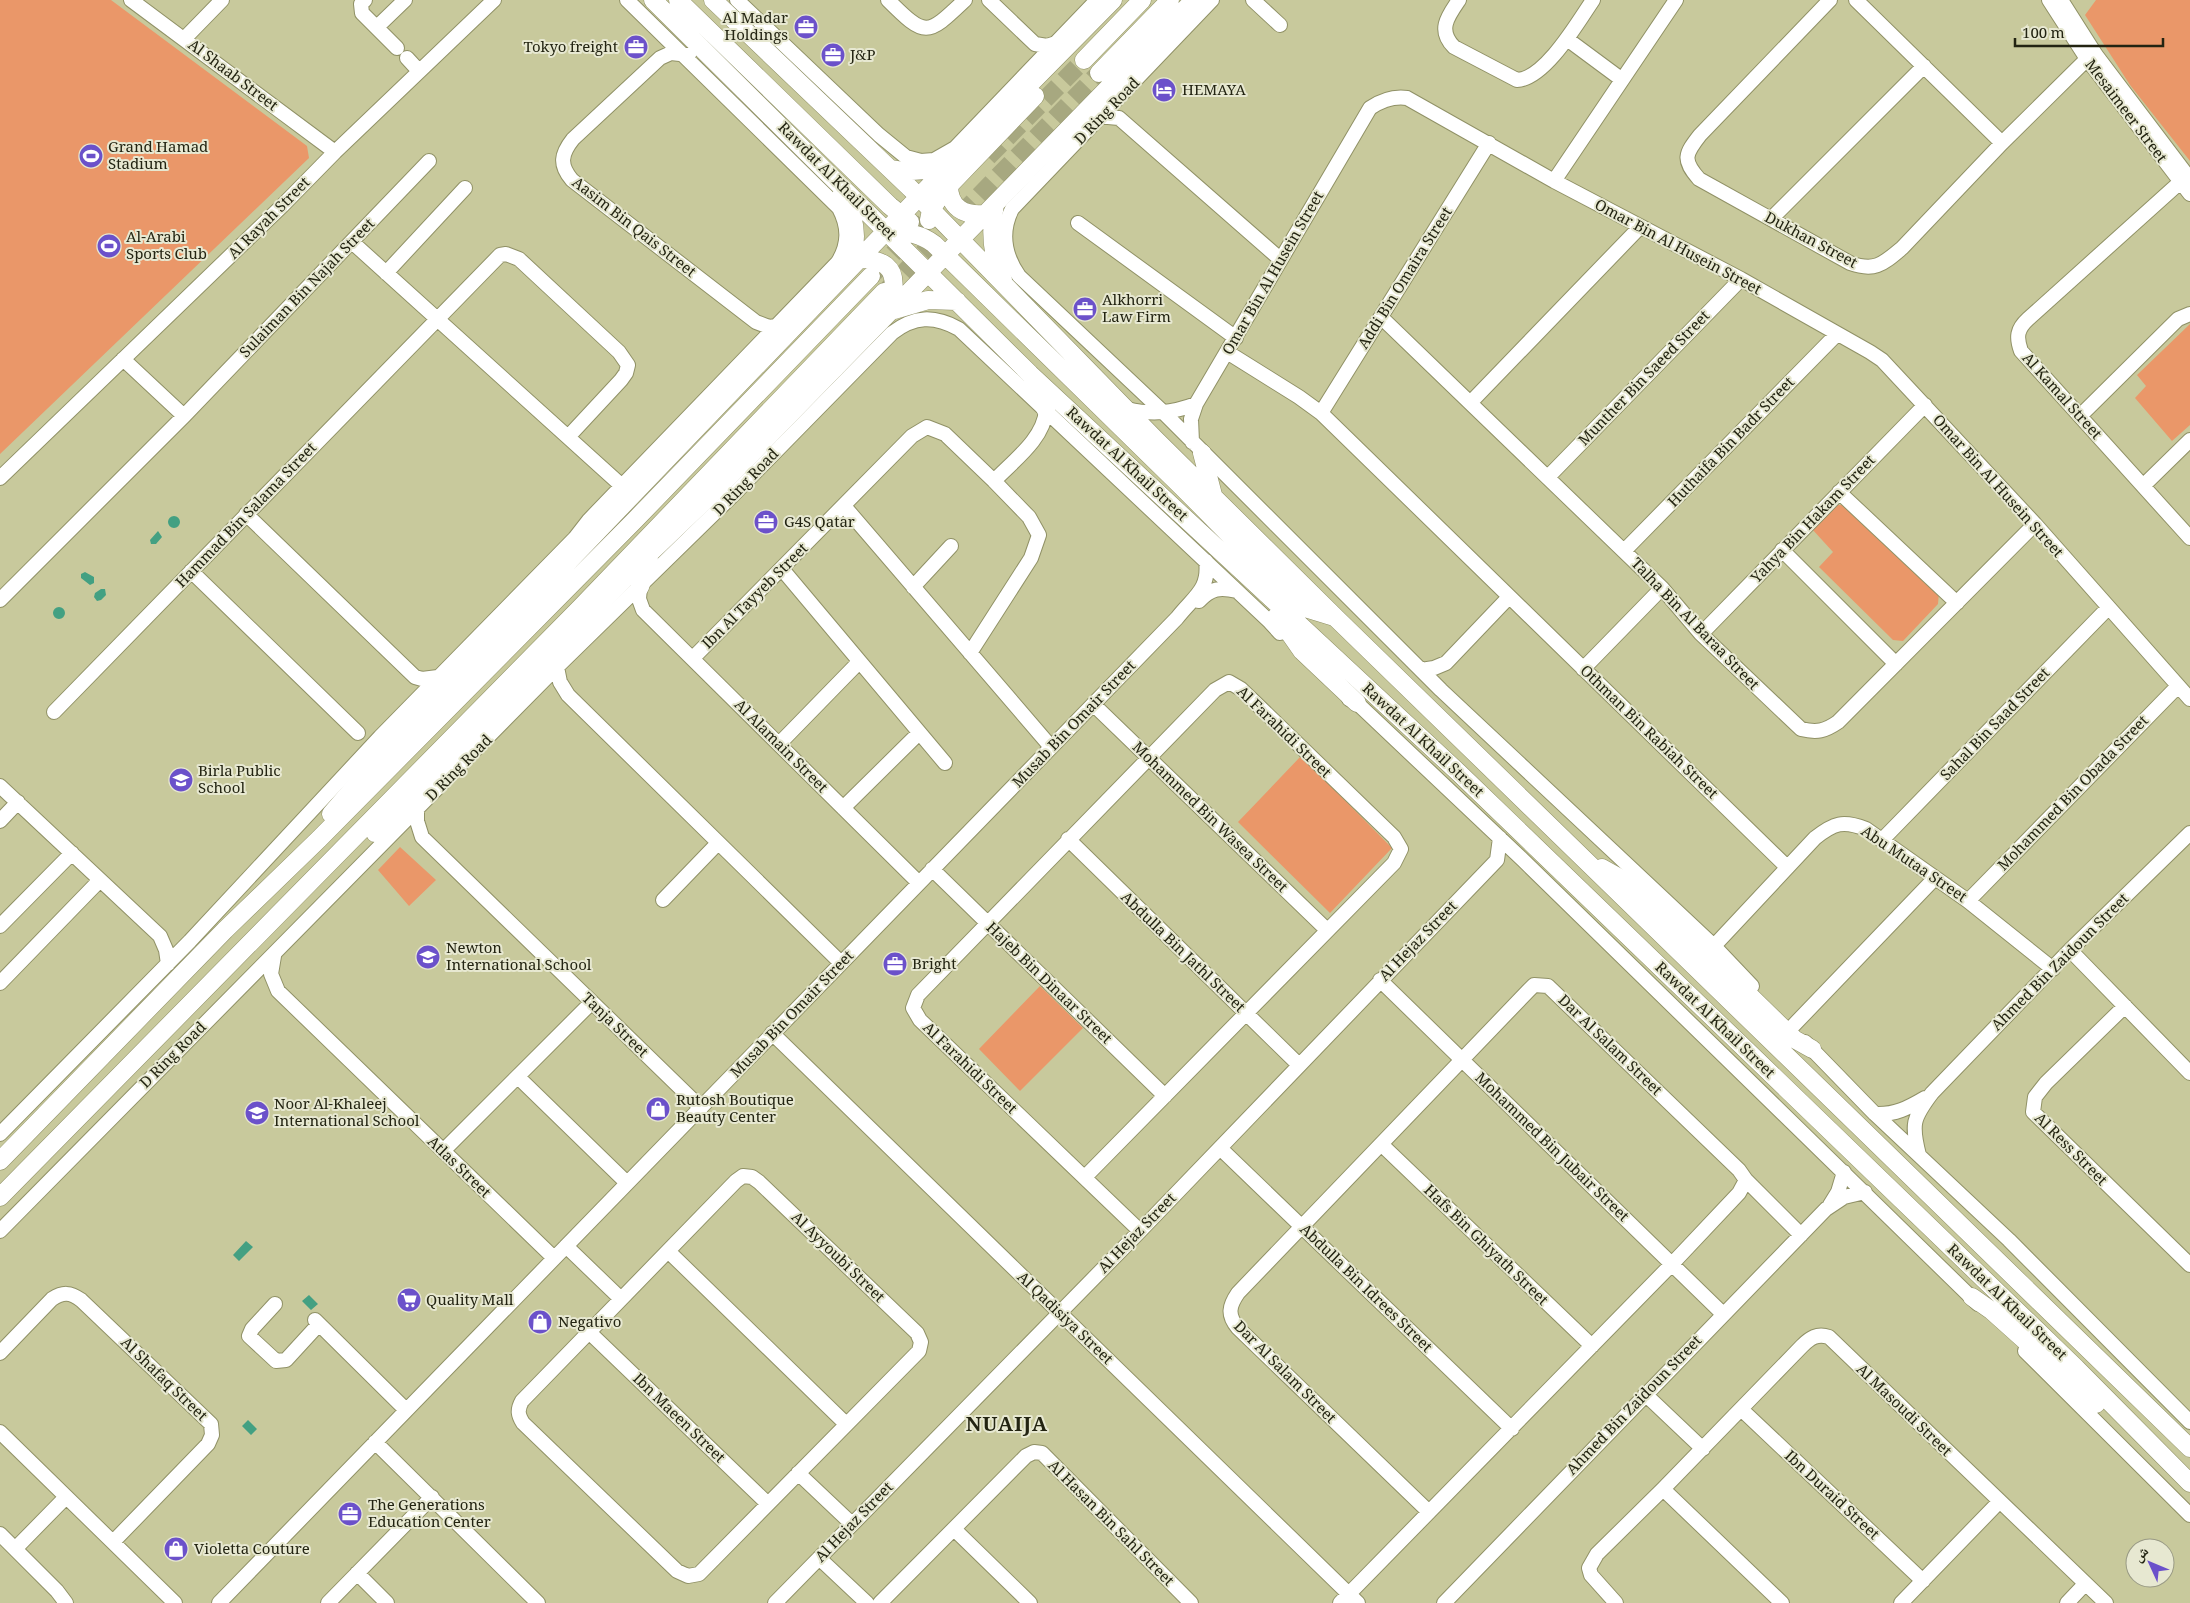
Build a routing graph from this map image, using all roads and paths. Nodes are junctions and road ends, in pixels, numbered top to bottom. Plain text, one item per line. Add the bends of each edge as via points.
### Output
1 (131, 0) edge
2 (222, 0) edge
3 (364, 0) edge
4 (405, 0) edge
5 (494, 0) edge
6 (627, 0) edge
7 (653, 0) edge
8 (678, 0) edge
9 (713, 0) edge
10 (725, 0) edge
11 (737, 0) edge
12 (888, 0) edge
13 (965, 0) edge
14 (989, 0) edge
15 (1097, 0) edge
16 (1113, 0) edge
17 (1142, 0) edge
18 (1170, 0) edge
19 (1194, 0) edge
20 (1212, 0) edge
21 (1253, 0) edge
22 (1459, 0) edge
23 (1593, 0) edge
24 (1676, 0) edge
25 (1830, 0) edge
26 (1856, 0) edge
27 (2058, 2) edge
28 (732, 18) junction
29 (1092, 22) junction
30 (1280, 26) dead end
31 (377, 27) junction
32 (666, 37) junction
33 (185, 38) junction
34 (1566, 39) junction
35 (1032, 42) junction
36 (1056, 43) junction
37 (684, 54) junction
38 (2091, 57) junction
39 (660, 58) junction
40 (712, 59) junction
41 (1084, 60) tunnel mouth
42 (1038, 62) junction
43 (1924, 66) junction
44 (419, 71) junction
45 (1099, 73) tunnel mouth
46 (1622, 79) junction
47 (1117, 101) junction
48 (1102, 116) junction
49 (1080, 118) junction
50 (1119, 118) junction
51 (1488, 143) junction
52 (2002, 143) junction
53 (335, 152) junction
54 (957, 157) junction
55 (430, 161) dead end
56 (891, 170) junction
57 (833, 177) junction
58 (2186, 179) edge
59 (1554, 181) junction
60 (949, 186) junction
61 (465, 188) dead end
62 (2190, 194) edge
63 (925, 203) junction
64 (990, 209) junction
65 (901, 216) junction
66 (1772, 218) junction
67 (1078, 224) dead end
68 (1640, 227) junction
69 (887, 230) junction
70 (925, 234) junction
71 (960, 240) junction
72 (352, 242) junction
73 (945, 255) junction
74 (859, 259) junction
75 (1280, 259) junction
76 (923, 267) junction
77 (386, 273) junction
78 (871, 276) tunnel mouth
79 (1741, 279) junction
80 (838, 282) junction
81 (1006, 287) junction
82 (888, 292) junction
83 (957, 301) junction
84 (889, 312) junction
85 (2190, 314) edge
86 (437, 318) junction
87 (926, 318) joint
88 (1382, 318) junction
89 (756, 322) junction
90 (777, 326) junction
91 (1837, 334) junction
92 (1236, 338) junction
93 (762, 352) junction
94 (1227, 352) junction
95 (124, 358) junction
96 (733, 372) joint
97 (1030, 374) junction
98 (1471, 402) junction
99 (1196, 404) junction
100 (1925, 405) junction
101 (1127, 409) junction
102 (1046, 410) junction
103 (1163, 413) junction
104 (1321, 413) junction
105 (184, 416) junction
106 (2080, 416) junction
107 (1067, 430) junction
108 (1093, 432) junction
109 (568, 437) junction
110 (2190, 440) edge
111 (1032, 441) junction
112 (1197, 448) junction
113 (747, 458) junction
114 (1548, 477) junction
115 (0, 478) edge
116 (994, 481) junction
117 (622, 486) junction
118 (2143, 486) junction
119 (1839, 492) junction
120 (1213, 495) junction
121 (844, 506) junction
122 (600, 508) junction
123 (246, 514) junction
124 (2035, 524) junction
125 (594, 535) junction
126 (2190, 538) edge
127 (1214, 545) junction
128 (951, 546) dead end
129 (1782, 550) junction
130 (1624, 551) junction
131 (651, 552) junction
132 (1206, 561) junction
133 (782, 569) junction
134 (191, 571) junction
135 (640, 587) junction
136 (913, 587) junction
137 (1662, 588) junction
138 (1237, 590) junction
139 (1509, 597) junction
140 (0, 600) edge
141 (1956, 602) junction
142 (619, 608) junction
143 (2108, 608) junction
144 (643, 610) junction
145 (1335, 617) junction
146 (1176, 618) junction
147 (1701, 634) junction
148 (495, 638) junction
149 (970, 653) junction
150 (458, 658) junction
151 (693, 658) junction
152 (859, 662) junction
153 (1446, 663) junction
154 (1896, 664) junction
155 (557, 668) junction
156 (1584, 669) junction
157 (1421, 670) junction
158 (415, 677) junction
159 (438, 677) junction
160 (2178, 686) junction
161 (1442, 690) junction
162 (532, 694) junction
163 (568, 695) junction
164 (2190, 699) edge
165 (417, 700) junction
166 (1093, 704) junction
167 (1357, 704) junction
168 (502, 705) junction
169 (54, 712) dead end
170 (358, 733) junction
171 (919, 733) junction
172 (380, 737) junction
173 (779, 744) junction
174 (1051, 747) junction
175 (1148, 757) junction
176 (360, 759) junction
177 (945, 763) dead end
178 (0, 786) edge
179 (18, 802) junction
180 (843, 808) junction
181 (417, 809) junction
182 (0, 821) edge
183 (394, 832) junction
184 (2190, 833) edge
185 (422, 837) junction
186 (1500, 838) junction
187 (319, 839) junction
188 (1068, 839) junction
189 (1882, 840) junction
190 (718, 844) junction
191 (72, 853) junction
192 (1497, 860) junction
193 (1523, 860) junction
194 (330, 862) junction
195 (1589, 863) junction
196 (1787, 867) junction
197 (932, 869) junction
198 (1935, 878) junction
199 (100, 880) junction
200 (919, 883) junction
201 (663, 900) dead end
202 (1968, 901) junction
203 (986, 923) junction
204 (0, 926) edge
205 (1327, 930) junction
206 (160, 936) junction
207 (190, 941) junction
208 (1714, 946) junction
209 (2070, 950) junction
210 (274, 956) junction
211 (168, 964) junction
212 (841, 964) junction
213 (2053, 969) junction
214 (1380, 980) junction
215 (0, 983) edge
216 (244, 986) junction
217 (278, 991) junction
218 (592, 1002) junction
219 (2125, 1006) junction
220 (1246, 1013) junction
221 (1791, 1028) junction
222 (772, 1034) junction
223 (1812, 1050) junction
224 (1461, 1060) junction
225 (1299, 1065) junction
226 (2190, 1073) edge
227 (518, 1077) junction
228 (1932, 1093) junction
229 (1165, 1096) junction
230 (701, 1108) junction
231 (1875, 1114) junction
232 (0, 1134) edge
233 (1381, 1144) junction
234 (1220, 1148) junction
235 (444, 1151) junction
236 (1919, 1155) junction
237 (0, 1161) edge
238 (1844, 1172) junction
239 (1085, 1177) junction
240 (1746, 1180) junction
241 (627, 1183) junction
242 (1865, 1192) junction
243 (0, 1197) edge
244 (1826, 1209) junction
245 (1302, 1226) junction
246 (0, 1231) edge
247 (1140, 1231) junction
248 (1801, 1235) junction
249 (566, 1246) junction
250 (668, 1251) junction
251 (554, 1258) junction
252 (1672, 1264) junction
253 (2190, 1266) edge
254 (1972, 1297) junction
255 (621, 1300) junction
256 (276, 1304) dead end
257 (1060, 1313) junction
258 (1723, 1314) junction
259 (589, 1332) junction
260 (1592, 1346) junction
261 (0, 1353) edge
262 (1644, 1394) junction
263 (1741, 1409) junction
264 (406, 1410) junction
265 (2190, 1422) edge
266 (846, 1424) junction
267 (1512, 1429) junction
268 (0, 1432) edge
269 (375, 1442) junction
270 (2153, 1445) junction
271 (2190, 1448) edge
272 (1703, 1449) junction
273 (798, 1473) junction
274 (2190, 1483) edge
275 (1663, 1489) junction
276 (66, 1496) junction
277 (432, 1497) junction
278 (1999, 1502) junction
279 (768, 1504) junction
280 (1429, 1512) junction
281 (2190, 1515) edge
282 (852, 1524) junction
283 (954, 1529) junction
284 (0, 1534) edge
285 (113, 1542) junction
286 (15, 1549) junction
287 (819, 1558) junction
288 (357, 1573) junction
289 (1923, 1581) junction
290 (2085, 1584) junction
291 (1349, 1600) edge
292 (1447, 1602) edge
293 (66, 1603) edge
294 (175, 1603) edge
295 (219, 1603) edge
296 (328, 1603) edge
297 (387, 1603) edge
298 (538, 1603) edge
299 (775, 1603) edge
300 (867, 1603) edge
301 (880, 1603) edge
302 (1030, 1603) edge
303 (1191, 1603) edge
304 (1616, 1603) edge
305 (1782, 1603) edge
306 (1901, 1603) edge
307 (2067, 1603) edge
308 (2106, 1603) edge

1 - 33 street, Al Shaab Street
2 - 33 street
3 - 31 street via 362,13
4 - 31 street
5 - 44 street, Al Rayah Street
6 - 32 street, Rawdat Al Khail Street
7 - 40 main road, Rawdat Al Khail Street
8 - 65 main road
9 - 28 main road, Rawdat Al Khail Street
10 - 28 main road
11 - 42 street via 879,135 906,157 921,161 934,160 955,148
12 - 13 street via 910,22 925,28 941,23
14 - 35 street
15 - 36 street
16 - 29 main road
17 - 41 main road
18 - 45 main road
19 - 49 main road
20 - 47 street, D Ring Road
21 - 30 street
22 - 34 street via 1444,28 1449,42 1517,80 1535,74
23 - 34 street
24 - 46 street
25 - 66 street, Dukhan Street via 1700,135 1686,159 1699,179
26 - 43 street
27 - 38 street, Mesaimeer Street
28 - 56 main road, Rawdat Al Khail Street
29 - 54 main road
29 - 60 main road via 1068,61
31 - 44 street
32 - 37 street, Rawdat Al Khail Street
32 - 39 street
33 - 53 street, Al Shaab Street
34 - 46 street
35 - 36 street via 1042,46
35 - 42 street via 1038,52
36 - 42 street
37 - 39 street via 671,53
37 - 40 street
37 - 90 street, Rawdat Al Khail Street via 839,208 846,220 845,251 838,262
38 - 52 street, Dukhan Street
38 - 58 street, Mesaimeer Street
39 - 89 street, Aasim Bin Qais Street via 573,139 561,160 564,172
40 - 57 main road, Rawdat Al Khail Street
43 - 52 street
43 - 66 street
44 - 53 street, Al Rayah Street
46 - 59 street
47 - 48 street, D Ring Road
47 - 50 street
48 - 49 street
48 - 50 street
48 - 103 street, D Ring Road via 1012,210 1006,225 1006,252 1019,276
49 - 64 main road
50 - 75 street
51 - 59 street, Omar Bin Al Husein Street
51 - 75 street, Omar Bin Al Husein Street via 1407,98 1378,102 1370,108
51 - 88 street, Addi Bin Omaira Street
52 - 66 street, Dukhan Street via 1902,248 1874,268 1850,263
53 - 95 street, Al Rayah Street
54 - 56 main road via 925,171
54 - 63 main road
55 - 72 street, Sulaiman Bin Najah Street
56 - 63 main road, Rawdat Al Khail Street
57 - 69 main road, Rawdat Al Khail Street
57 - 80 main road via 853,216 856,231 852,258
58 - 62 street, Mesaimeer Street
58 - 106 street, Al Kamal Street via 2022,325 2018,334 2021,351
59 - 68 street, Omar Bin Al Husein Street
60 - 63 main road
60 - 64 main road via 952,203 958,210 966,214
61 - 77 street
63 - 65 main road
63 - 70 main road
63 - 71 main road, Rawdat Al Khail Street
64 - 71 main road
64 - 81 main road via 994,254
65 - 69 main road
65 - 70 main road
67 - 92 street
68 - 79 street, Omar Bin Al Husein Street
68 - 98 street
69 - 70 main road
69 - 74 main road
69 - 76 main road, Rawdat Al Khail Street
70 - 71 main road
70 - 73 main road
70 - 76 main road
71 - 73 main road
71 - 81 main road, Rawdat Al Khail Street
72 - 77 street
72 - 105 street, Sulaiman Bin Najah Street
73 - 76 main road
73 - 145 main road via 1293,599 1308,609
74 - 80 main road
74 - 82 main road via 879,261 887,266 894,282
75 - 92 street, Omar Bin Al Husein Street
76 - 82 main road via 914,269
76 - 83 main road, Rawdat Al Khail Street
76 - 84 main road
77 - 86 street
78 - 187 main road
79 - 91 street, Omar Bin Al Husein Street
79 - 114 street, Munther Bin Saeed Street
80 - 93 main road
81 - 101 main road, Rawdat Al Khail Street
82 - 113 main road via 775,414 758,436
82 - 194 main road, D Ring Road
83 - 84 main road via 928,300
83 - 97 main road, Rawdat Al Khail Street
84 - 113 main road
85 - 106 street via 2178,319
86 - 109 street
86 - 109 street, Hammad Bin Salama Street via 500,255 519,259 628,365 621,380
86 - 123 street, Hammad Bin Salama Street
87 - 102 street, Rawdat Al Khail Street via 959,329
87 - 135 street, D Ring Road via 914,320 892,333
88 - 98 street, Talha Bin Al Baraa Street
88 - 104 street, Addi Bin Omaira Street
89 - 90 street, Aasim Bin Qais Street
89 - 93 street
90 - 93 street
91 - 100 street, Omar Bin Al Husein Street via 1882,360
91 - 130 street, Huthaifa Bin Badr Street
92 - 94 street, Omar Bin Al Husein Street
93 - 96 main road
93 - 125 main road
94 - 99 street, Omar Bin Al Husein Street
94 - 104 street, Othman Bin Rabiah Street
95 - 105 street
95 - 115 street, Al Rayah Street
96 - 117 street
97 - 102 main road
97 - 108 main road, Rawdat Al Khail Street
98 - 114 street, Talha Bin Al Baraa Street
99 - 103 street
99 - 112 street, Omar Bin Al Husein Street via 1191,419
100 - 119 street, Yahya Bin Hakam Street
100 - 124 street, Omar Bin Al Husein Street
101 - 103 street
101 - 120 main road, Rawdat Al Khail Street
102 - 107 street, Rawdat Al Khail Street
102 - 111 street via 1045,422
103 - 112 street
104 - 139 street, Othman Bin Rabiah Street
105 - 140 street, Sulaiman Bin Najah Street
106 - 118 street, Al Kamal Street
107 - 108 street
107 - 111 street via 1052,429
107 - 132 street, Rawdat Al Khail Street
108 - 127 main road, Rawdat Al Khail Street
109 - 117 street
110 - 118 street
111 - 116 street
112 - 120 main road
112 - 157 street
113 - 131 main road
114 - 130 street, Talha Bin Al Baraa Street
116 - 121 street, Ibn Al Tayyeb Street via 945,434 927,427 912,436
116 - 149 street, Ibn Al Tayyeb Street via 1029,517 1039,535 1031,558
117 - 122 street
118 - 126 street, Al Kamal Street
119 - 129 street, Yahya Bin Hakam Street
119 - 141 street
120 - 145 main road, Rawdat Al Khail Street
121 - 133 street, Ibn Al Tayyeb Street
121 - 136 street
122 - 125 main road
122 - 150 street
123 - 134 street, Hammad Bin Salama Street
123 - 158 street
124 - 141 street, Talha Bin Al Baraa Street
124 - 143 street, Omar Bin Al Husein Street
125 - 148 main road
127 - 167 main road via 1232,572 1286,628 1302,651
127 - 270 main road, Rawdat Al Khail Street via 1459,773
128 - 136 street
129 - 147 street, Yahya Bin Hakam Street
129 - 154 street
130 - 137 street, Talha Bin Al Baraa Street
131 - 135 main road
131 - 168 main road
132 - 138 street, Rawdat Al Khail Street
132 - 146 street, Musab Bin Omair Street via 1205,585
133 - 151 street, Ibn Al Tayyeb Street
133 - 152 street
134 - 169 street, Hammad Bin Salama Street
134 - 170 street
135 - 142 street, D Ring Road
135 - 144 street via 639,599
136 - 149 street
137 - 147 street, Talha Bin Al Baraa Street
137 - 156 street
138 - 146 street, Musab Bin Omair Street via 1214,589
138 - 167 street, Rawdat Al Khail Street via 1331,690
139 - 153 street
139 - 156 street, Othman Bin Rabiah Street
141 - 154 street, Talha Bin Al Baraa Street
142 - 144 street
142 - 155 street, D Ring Road
143 - 160 street, Omar Bin Al Husein Street
143 - 189 street, Sahal Bin Saad Street
144 - 151 street, Al Alamain Street
145 - 195 main road, Rawdat Al Khail Street
146 - 166 street, Musab Bin Omair Street
147 - 154 street, Talha Bin Al Baraa Street via 1801,729 1811,731 1828,729 1838,722
148 - 150 main road
148 - 187 main road via 338,804
149 - 174 street
150 - 159 street
151 - 173 street, Al Alamain Street
152 - 171 street
152 - 173 street
153 - 157 street
153 - 161 street
155 - 162 street, D Ring Road
155 - 163 street via 560,682
156 - 196 street, Othman Bin Rabiah Street
157 - 161 street
158 - 159 street
158 - 165 street
159 - 165 street
160 - 164 street, Omar Bin Al Husein Street
160 - 202 street, Mohammed Bin Obada Street
161 - 208 street
162 - 163 street via 554,689
162 - 168 main road
162 - 181 street, D Ring Road
163 - 190 street
165 - 172 street
166 - 174 street, Musab Bin Omair Street
166 - 175 street, Mohammed Bin Wasea Street
167 - 186 street, Rawdat Al Khail Street
168 - 194 main road via 377,831 356,848
170 - 172 street via 366,737
170 - 176 street
171 - 177 street
171 - 180 street
172 - 176 street
173 - 180 street, Al Alamain Street
174 - 197 street, Musab Bin Omair Street
175 - 188 street, Al Farahidi Street
175 - 205 street, Mohammed Bin Wasea Street
175 - 205 street, Al Farahidi Street via 1221,685 1229,682 1241,689 1394,837 1401,849 1394,863
176 - 207 street
178 - 179 street
179 - 182 street
179 - 191 street
180 - 200 street, Al Alamain Street
181 - 183 street, D Ring Road
181 - 185 street
183 - 185 street
183 - 210 street, D Ring Road
184 - 209 street, Ahmed Bin Zaidoun Street
185 - 218 street, Tanja Street
186 - 192 street
186 - 193 street, Rawdat Al Khail Street
187 - 237 main road via 225,930
188 - 203 street, Al Farahidi Street
188 - 220 street, Abdulla Bin Jathl Street
189 - 196 street, Abu Mutaa Street via 1866,829 1841,823 1827,828
189 - 198 street, Abu Mutaa Street
190 - 201 street
190 - 212 street
191 - 199 street
191 - 204 street
192 - 193 street
192 - 214 street, Al Hejaz Street
193 - 238 street, Rawdat Al Khail Street
194 - 243 main road, D Ring Road
195 - 223 main road via 1609,870 1629,884 1794,1039
195 - 271 main road, Rawdat Al Khail Street
196 - 208 street, Abu Mutaa Street
197 - 200 street, Musab Bin Omair Street
197 - 203 street, Hajeb Bin Dinaar Street
198 - 202 street, Abu Mutaa Street
198 - 221 street
199 - 206 street
199 - 215 street
200 - 212 street, Musab Bin Omair Street
202 - 213 street, Abu Mutaa Street
203 - 229 street, Hajeb Bin Dinaar Street
203 - 239 street, Al Farahidi Street via 918,995 913,1008 920,1020
205 - 220 street, Al Farahidi Street
206 - 207 street via 174,942
206 - 211 street
207 - 211 street
208 - 221 street
209 - 213 street, Ahmed Bin Zaidoun Street
209 - 219 street
210 - 216 street, D Ring Road
210 - 217 street via 271,974
211 - 232 street
212 - 222 street, Musab Bin Omair Street
213 - 228 street, Ahmed Bin Zaidoun Street
214 - 224 street, Mohammed Bin Jubair Street
214 - 225 street, Al Hejaz Street
216 - 217 street via 261,985
216 - 246 street, D Ring Road
217 - 235 street, Atlas Street
218 - 227 street
218 - 230 street, Tanja Street
219 - 226 street
219 - 253 street, Al Ress Street via 2046,1083 2035,1097 2033,1112
220 - 225 street, Abdulla Bin Jathl Street
220 - 229 street, Al Farahidi Street
221 - 223 street
222 - 230 street, Musab Bin Omair Street
222 - 257 street, Al Qadisiya Street
223 - 231 street
224 - 233 street, Dar Al Salam Street
224 - 240 street, Dar Al Salam Street via 1528,990 1534,986 1548,986
224 - 252 street, Mohammed Bin Jubair Street
225 - 234 street, Al Hejaz Street
227 - 235 street
227 - 241 street
228 - 231 street, Ahmed Bin Zaidoun Street via 1899,1112
228 - 236 street, Ahmed Bin Zaidoun Street via 1917,1112 1914,1122
229 - 239 street, Al Farahidi Street
230 - 241 street, Musab Bin Omair Street
231 - 236 street
233 - 245 street, Dar Al Salam Street
233 - 260 street, Hafs Bin Ghiyath Street
234 - 245 street, Abdulla Bin Idrees Street
234 - 247 street, Al Hejaz Street
235 - 251 street, Atlas Street
236 - 265 street via 2009,1240
238 - 242 street, Rawdat Al Khail Street
238 - 244 street, Ahmed Bin Zaidoun Street via 1838,1192
239 - 247 street, Al Farahidi Street
240 - 248 street
240 - 252 street via 1739,1193
241 - 249 street, Musab Bin Omair Street
242 - 244 street, Ahmed Bin Zaidoun Street via 1844,1197
242 - 254 street, Rawdat Al Khail Street
244 - 248 street, Ahmed Bin Zaidoun Street
245 - 267 street, Abdulla Bin Idrees Street
245 - 280 street, Dar Al Salam Street via 1238,1293 1230,1311 1232,1320
247 - 257 street, Al Hejaz Street
248 - 258 street, Ahmed Bin Zaidoun Street
249 - 251 street, Musab Bin Omair Street
249 - 255 street
250 - 255 street, Al Ayyoubi Street
250 - 266 street
250 - 266 street, Al Ayyoubi Street via 736,1181 743,1176 752,1177 917,1333 921,1342 919,1350
251 - 264 street, Musab Bin Omair Street
252 - 258 street, Mohammed Bin Jubair Street
252 - 260 street
254 - 270 main road via 2060,1371 2121,1428
254 - 281 street, Rawdat Al Khail Street
255 - 259 street, Al Ayyoubi Street
256 - 264 street via 249,1336 276,1360 286,1360 317,1322
257 - 282 street, Al Hejaz Street
257 - 291 street, Al Qadisiya Street
258 - 262 street, Ahmed Bin Zaidoun Street
259 - 279 street, Ibn Maeen Street
259 - 279 street, Al Ayyoubi Street via 518,1408 523,1423 544,1444 677,1571 688,1576 699,1574
260 - 267 street
261 - 285 street, Al Shafaq Street via 52,1299 61,1293 72,1294 211,1424 212,1435 208,1444
262 - 272 street
262 - 292 street, Ahmed Bin Zaidoun Street
263 - 272 street, Al Masoudi Street
263 - 278 street, Al Masoudi Street via 1811,1337 1822,1334
263 - 289 street, Ibn Duraid Street
264 - 269 street, Musab Bin Omair Street
266 - 273 street, Al Ayyoubi Street
267 - 280 street
268 - 276 street
269 - 277 street
269 - 295 street, Musab Bin Omair Street
270 - 274 main road, Rawdat Al Khail Street
272 - 275 street, Al Masoudi Street
273 - 279 street, Al Ayyoubi Street
273 - 282 street
275 - 304 street, Al Masoudi Street via 1592,1561 1591,1576
275 - 305 street
276 - 285 street
276 - 286 street
277 - 288 street
277 - 298 street
278 - 289 street
278 - 290 street, Al Masoudi Street
280 - 291 street
282 - 287 street, Al Hejaz Street
283 - 301 street, Al Hasan Bin Sahl Street
283 - 302 street
283 - 303 street, Al Hasan Bin Sahl Street via 1026,1456 1042,1453
284 - 286 street
285 - 294 street
286 - 293 street
287 - 299 street, Al Hejaz Street
287 - 300 street
288 - 296 street
288 - 297 street
289 - 306 street
290 - 307 street
290 - 308 street, Al Masoudi Street

